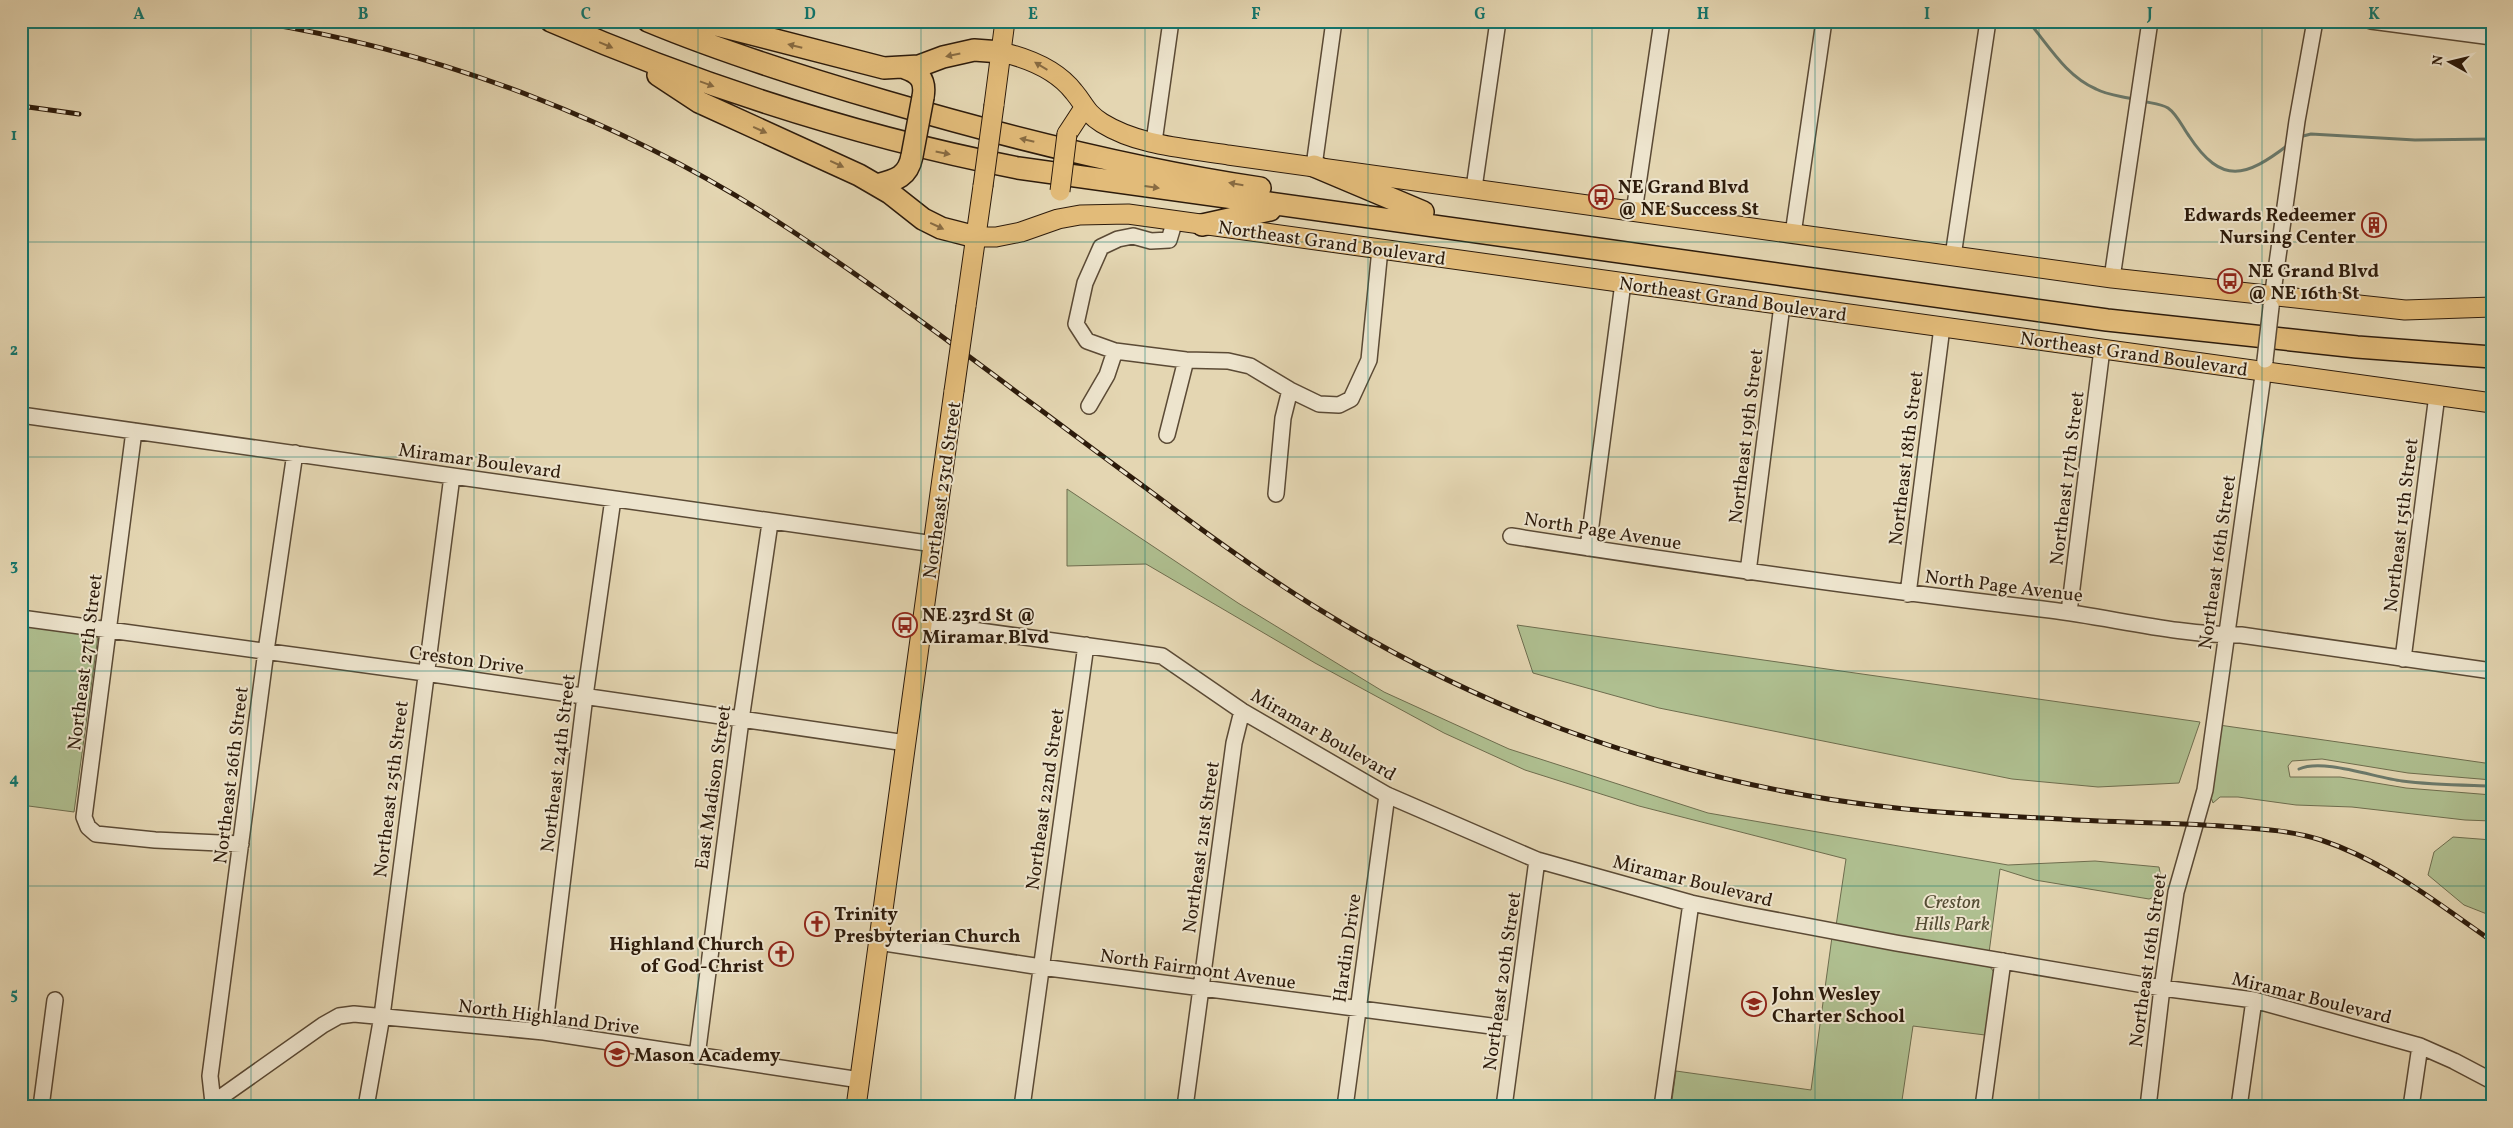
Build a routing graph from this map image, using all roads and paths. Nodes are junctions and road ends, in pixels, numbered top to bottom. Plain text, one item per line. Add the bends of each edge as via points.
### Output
1 (551, 21) edge
2 (648, 21) edge
3 (701, 21) edge
4 (1006, 21) edge
5 (1171, 21) edge
6 (1334, 21) edge
7 (1498, 21) edge
8 (1662, 21) edge
9 (1824, 21) edge
10 (1988, 21) edge
11 (2150, 21) edge
12 (2314, 21) edge
13 (2371, 21) edge
14 (2468, 28) edge
15 (2492, 37) edge
16 (1001, 52) junction
17 (629, 55) junction
18 (904, 68) junction
19 (1084, 108) junction
20 (1154, 142) junction
21 (1314, 166) junction
22 (877, 185) junction
23 (1474, 188) junction
24 (1290, 207) junction
25 (1422, 212) junction
26 (1634, 212) junction
27 (1058, 219) junction
28 (1175, 220) junction
29 (1202, 225) junction
30 (1793, 234) junction
31 (976, 236) junction
32 (1380, 249) junction
33 (1953, 256) junction
34 (2112, 278) junction
35 (1623, 283) junction
36 (2272, 302) junction
37 (1782, 305) junction
38 (2492, 308) edge
39 (1942, 327) junction
40 (2492, 343) edge
41 (2102, 349) junction
42 (1115, 351) junction
43 (2492, 357) edge
44 (1186, 360) junction
45 (2265, 366) junction
46 (1290, 390) junction
47 (2437, 395) junction
48 (2492, 403) edge
49 (1089, 406) dead end
50 (21, 415) edge
51 (134, 431) junction
52 (1168, 435) dead end
53 (295, 453) junction
54 (452, 476) junction
55 (1276, 494) dead end
56 (613, 499) junction
57 (770, 523) junction
58 (1511, 536) dead end
59 (934, 544) junction
60 (1588, 548) junction
61 (1748, 572) junction
62 (1908, 594) junction
63 (2069, 612) junction
64 (21, 618) edge
65 (922, 623) junction
66 (108, 630) junction
67 (2226, 635) junction
68 (1086, 645) junction
69 (266, 652) junction
70 (2403, 659) junction
71 (2492, 671) edge
72 (425, 672) junction
73 (584, 696) junction
74 (1242, 711) junction
75 (741, 720) junction
76 (906, 744) junction
77 (1387, 795) junction
78 (241, 844) junction
79 (1538, 860) junction
80 (1691, 903) junction
81 (878, 942) junction
82 (2003, 961) junction
83 (1041, 967) junction
84 (1202, 987) junction
85 (2162, 988) junction
86 (55, 1000) dead end
87 (2254, 1000) junction
88 (1358, 1010) junction
89 (382, 1016) junction
90 (1514, 1029) junction
91 (544, 1032) junction
92 (2420, 1046) junction
93 (697, 1056) junction
94 (860, 1080) junction
95 (2492, 1081) edge
96 (210, 1105) edge
97 (41, 1107) edge
98 (366, 1107) edge
99 (856, 1107) edge
100 (1022, 1107) edge
101 (1185, 1107) edge
102 (1345, 1107) edge
103 (1504, 1107) edge
104 (1662, 1107) edge
105 (1983, 1107) edge
106 (2148, 1107) edge
107 (2239, 1107) edge
108 (2411, 1107) edge

1 -> 17 highway
25 -> 2 highway via 1204,179 940,118 722,50
18 -> 3 highway via 884,68
4 - 16 main road, Northeast 23rd Street
5 - 20 street
6 - 21 street
7 - 23 street
8 - 26 street
9 - 30 street
10 - 33 street
11 - 34 street
12 - 36 street, Northeast 16th Street
13 - 14 street
14 - 15 street
16 -> 18 highway via 974,50
19 -> 16 main road via 1074,92 1058,78 1022,57
16 - 31 main road, Northeast 23rd Street, bridge
17 -> 22 highway via 700,102
17 -> 24 highway via 746,98 931,151 1018,168
18 - 22 highway, bridge via 913,71 923,81 910,166 899,179
19 - 20 main road via 1124,134
19 - 27 main road, bridge via 1067,134
20 - 21 main road
21 - 23 main road
21 - 25 highway
22 -> 31 highway via 922,219 940,228
23 - 26 main road
24 - 29 highway
24 - 43 highway via 2107,320 2348,346
25 - 40 highway via 2184,315 2360,334
26 - 30 main road
27 - 28 main road, Northeast Grand Boulevard via 1101,213
27 - 31 main road, Northeast Grand Boulevard via 1021,232 996,237
28 - 29 main road, Northeast Grand Boulevard
28 - 42 street via 1169,240 1151,241 1133,236 1101,246 1085,283 1076,324 1087,341
29 - 32 main road, Northeast Grand Boulevard
30 - 33 main road
31 - 59 main road, Northeast 23rd Street, bridge
32 - 35 main road, Northeast Grand Boulevard
32 - 46 street via 1369,360 1351,399 1339,405 1319,404
33 - 34 main road
34 - 36 main road
35 - 37 main road, Northeast Grand Boulevard
35 - 60 street
36 - 38 main road via 2405,310
36 - 45 street, Northeast 16th Street, bridge
37 - 39 main road, Northeast Grand Boulevard
37 - 61 street, Northeast 19th Street
39 - 41 main road, Northeast Grand Boulevard
39 - 62 street, Northeast 18th Street
41 - 45 main road, Northeast Grand Boulevard
41 - 63 street, Northeast 17th Street
42 - 44 street
42 - 49 street via 1107,375
44 - 46 street via 1250,366
44 - 52 street
45 - 47 main road, Northeast Grand Boulevard
45 - 67 street, Northeast 16th Street
46 - 55 street via 1283,418
47 - 48 main road, Northeast Grand Boulevard
47 - 70 street, Northeast 15th Street
50 - 51 street, Miramar Boulevard
51 - 53 street, Miramar Boulevard
51 - 66 street, Northeast 27th Street
53 - 54 street, Miramar Boulevard
53 - 69 street, Northeast 26th Street
54 - 56 street, Miramar Boulevard
54 - 72 street, Northeast 25th Street
56 - 57 street, Miramar Boulevard
56 - 73 street, Northeast 24th Street
57 - 59 street, Miramar Boulevard
57 - 75 street, East Madison Street
58 - 60 street, North Page Avenue
59 - 65 main road, Northeast 23rd Street
60 - 61 street, North Page Avenue
61 - 62 street, North Page Avenue
62 - 63 street, North Page Avenue
63 - 67 street, North Page Avenue via 2208,635
64 - 66 street, Creston Drive
65 - 68 street, Miramar Boulevard
65 - 76 main road, Northeast 23rd Street
66 - 69 street, Creston Drive
66 - 78 street, Northeast 27th Street via 84,817 88,827 96,834
67 - 70 street, North Page Avenue
67 - 85 street, Northeast 16th Street via 2205,790 2179,874
68 - 74 street, Miramar Boulevard via 1162,656
68 - 83 street, Northeast 22nd Street
69 - 72 street, Creston Drive
69 - 78 street, Northeast 26th Street
70 - 71 street, North Page Avenue
72 - 73 street, Creston Drive
72 - 89 street, Northeast 25th Street
73 - 75 street, Creston Drive
73 - 91 street, Northeast 24th Street
74 - 77 street, Miramar Boulevard
74 - 84 street, Northeast 21st Street via 1234,743
75 - 76 street, Creston Drive
75 - 93 street, East Madison Street
76 - 81 main road, Northeast 23rd Street
77 - 79 street, Miramar Boulevard
77 - 88 street, Hardin Drive
78 - 96 street, Northeast 26th Street via 210,1076
79 - 80 street, Miramar Boulevard
79 - 90 street, Northeast 20th Street
80 - 82 street, Miramar Boulevard
80 - 104 street
81 - 83 street, North Fairmont Avenue
81 - 94 main road, Northeast 23rd Street
82 - 85 street, Miramar Boulevard
82 - 105 street
83 - 84 street, North Fairmont Avenue
83 - 100 street, Northeast 22nd Street
84 - 88 street, North Fairmont Avenue
84 - 101 street, Northeast 21st Street
85 - 87 street, Miramar Boulevard
85 - 106 street, Northeast 16th Street
86 - 97 street
87 - 92 street, Miramar Boulevard
87 - 107 street
88 - 90 street, North Fairmont Avenue
88 - 102 street, Hardin Drive
89 - 91 street, North Highland Drive
89 - 96 street, North Highland Drive via 339,1016
89 - 98 street, Northeast 25th Street
90 - 103 street, Northeast 20th Street
91 - 93 street, North Highland Drive
92 - 95 street, Miramar Boulevard
92 - 108 street
93 - 94 street, North Highland Drive
94 - 99 main road, Northeast 23rd Street

